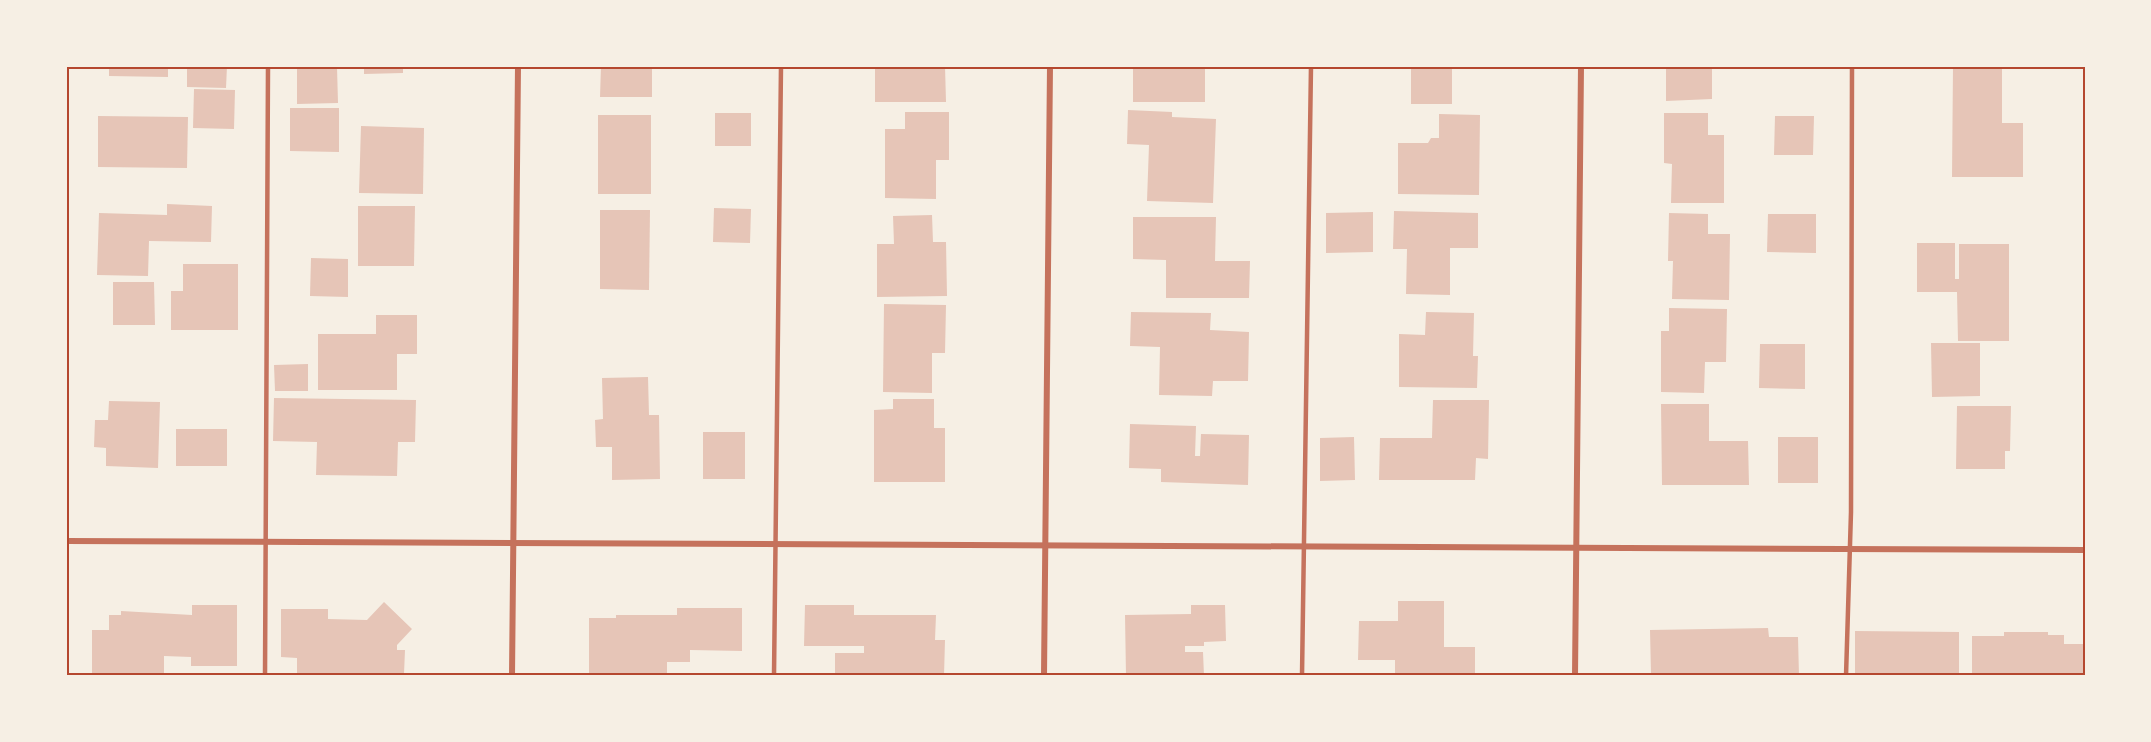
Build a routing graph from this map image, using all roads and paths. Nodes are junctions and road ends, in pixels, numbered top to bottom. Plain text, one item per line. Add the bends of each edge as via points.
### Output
1 (268, 66) edge
2 (518, 66) edge
3 (781, 66) edge
4 (1050, 66) edge
5 (1311, 66) edge
6 (1581, 66) edge
7 (1852, 66) edge
8 (66, 541) edge
9 (267, 542) junction
10 (513, 543) junction
11 (776, 544) junction
12 (1045, 545) junction
13 (1303, 546) junction
14 (1576, 547) junction
15 (1850, 548) junction
16 (2085, 549) edge
17 (265, 676) edge
18 (512, 676) edge
19 (774, 676) edge
20 (1044, 676) edge
21 (1302, 676) edge
22 (1575, 676) edge
23 (1846, 676) edge

1 - 9 lane
2 - 10 street
3 - 11 lane
4 - 12 street
5 - 13 lane
6 - 14 street
7 - 15 lane
8 - 9 street
9 - 10 street
9 - 17 lane
10 - 11 street
10 - 18 street
11 - 12 street
11 - 19 lane
12 - 13 street
12 - 20 street
13 - 14 street
13 - 21 lane
14 - 15 street
14 - 22 street
15 - 16 street
15 - 23 lane

